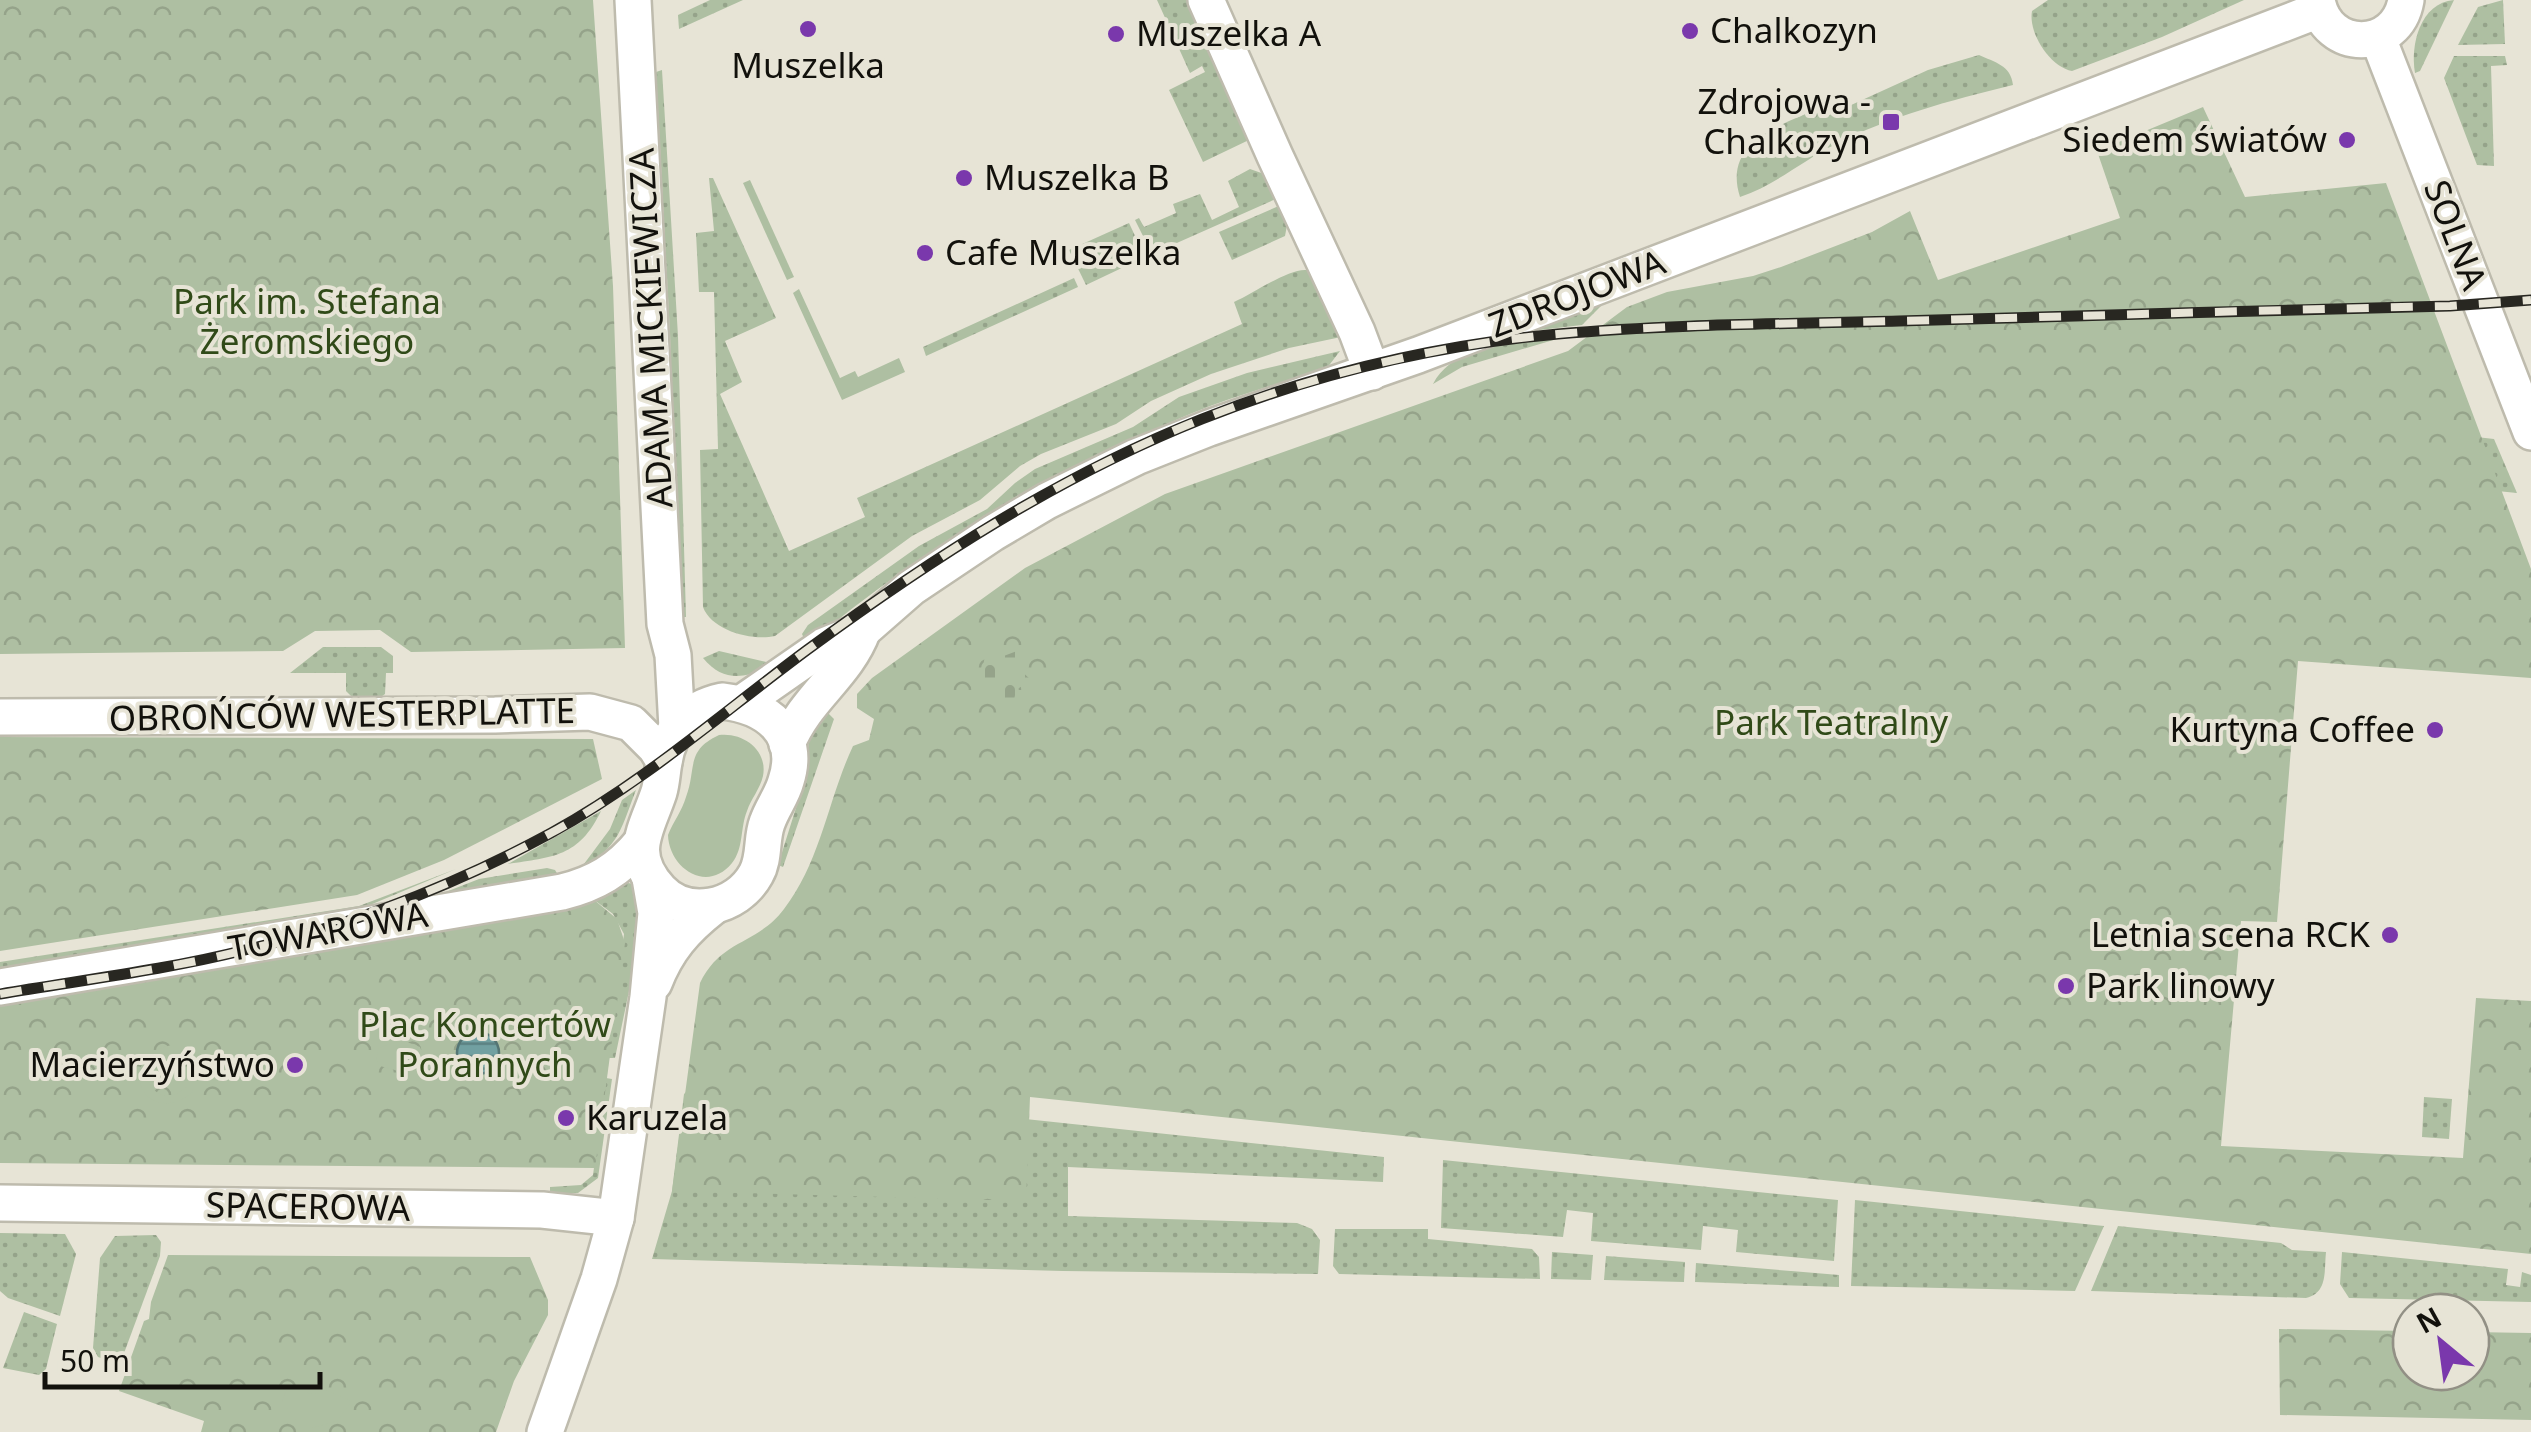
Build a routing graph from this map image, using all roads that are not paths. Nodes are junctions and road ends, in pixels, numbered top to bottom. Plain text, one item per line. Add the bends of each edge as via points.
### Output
1 (633, 0) edge
2 (1206, 0) edge
3 (2406, 0) edge
4 (2318, 5) edge
5 (2378, 38) junction
6 (1372, 372) junction
7 (2531, 432) edge
8 (862, 630) junction
9 (673, 655) junction
10 (732, 702) junction
11 (0, 717) edge
12 (676, 728) junction
13 (787, 744) junction
14 (664, 761) junction
15 (641, 843) junction
16 (650, 878) junction
17 (713, 907) junction
18 (0, 987) edge
19 (648, 998) junction
20 (0, 1203) edge
21 (616, 1218) junction
22 (544, 1432) edge

1 - 9 street, ADAMA MICKIEWICZA via 664,624
2 - 6 street
3 - 5 street via 2399,22
4 - 5 street via 2343,37
4 - 6 street, ZDROJOWA
5 - 7 street, SOLNA
6 - 8 street, ZDROJOWA via 1208,428 1091,478 967,550
8 - 10 street, ZDROJOWA
8 - 13 street, ZDROJOWA via 854,653 805,709
9 - 10 street
9 - 12 street, ADAMA MICKIEWICZA
10 - 12 street via 696,709
10 - 13 street via 768,715
11 - 14 street, OBROŃCÓW WESTERPLATTE via 590,712 630,723
12 - 14 street
13 - 17 street via 788,778 768,818 756,875
14 - 15 street
15 - 16 street
15 - 18 street, TOWAROWA via 591,885 562,892
16 - 17 street via 671,901
16 - 19 street via 656,913
17 - 19 street via 674,943
19 - 21 street
20 - 21 street, SPACEROWA via 542,1210
21 - 22 street

